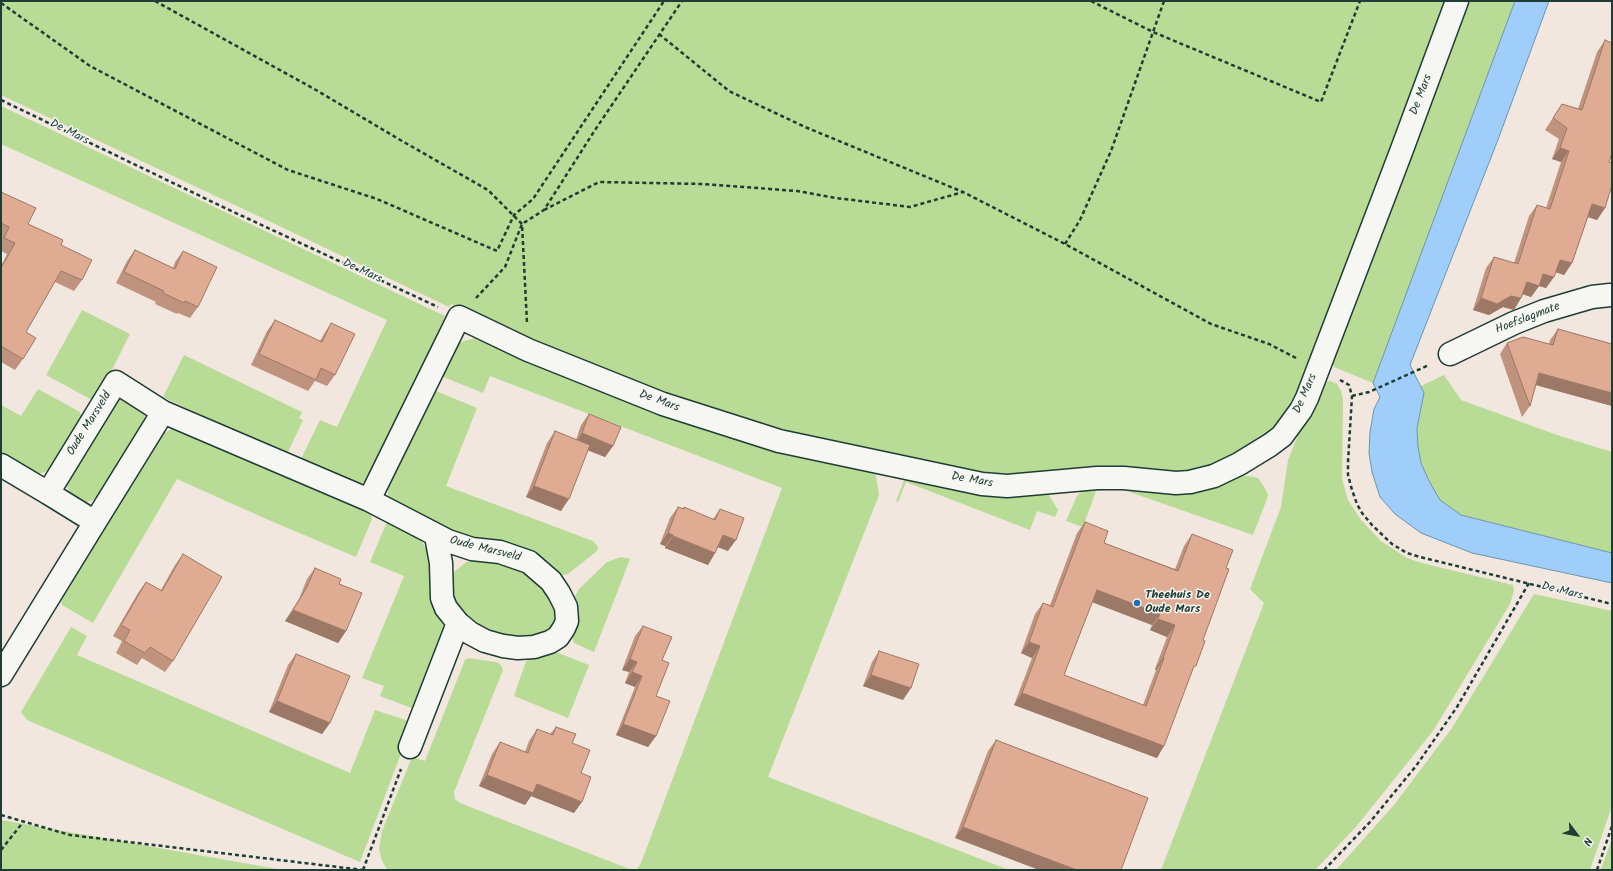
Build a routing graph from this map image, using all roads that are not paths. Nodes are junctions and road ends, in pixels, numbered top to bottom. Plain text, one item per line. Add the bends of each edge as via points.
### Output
1 (1457, 1) edge
2 (1611, 294) edge
3 (1450, 354) dead end
4 (163, 412) junction
5 (1, 465) edge
6 (48, 493) junction
7 (369, 500) junction
8 (95, 522) junction
9 (436, 536) junction
10 (458, 623) junction
11 (1, 675) edge
12 (410, 746) road end

1 - 7 street, De Mars via 1301,410 1282,436 1239,464 1214,476 1176,483 1097,478 1007,486 982,484 779,441 664,404 528,350 459,317
2 - 3 street, Hoefslagmate via 1544,311
4 - 6 street, Oude Marsveld via 116,382
4 - 7 street, Oude Marsveld
4 - 8 street
5 - 6 street
6 - 8 street
7 - 9 street, Oude Marsveld
8 - 11 street
9 - 10 street, Oude Marsveld via 441,563 442,598 446,608
9 - 10 street, Oude Marsveld via 460,546 500,552 529,562 551,581 567,614 564,628 558,637 534,647 518,648 485,641
10 - 12 street

